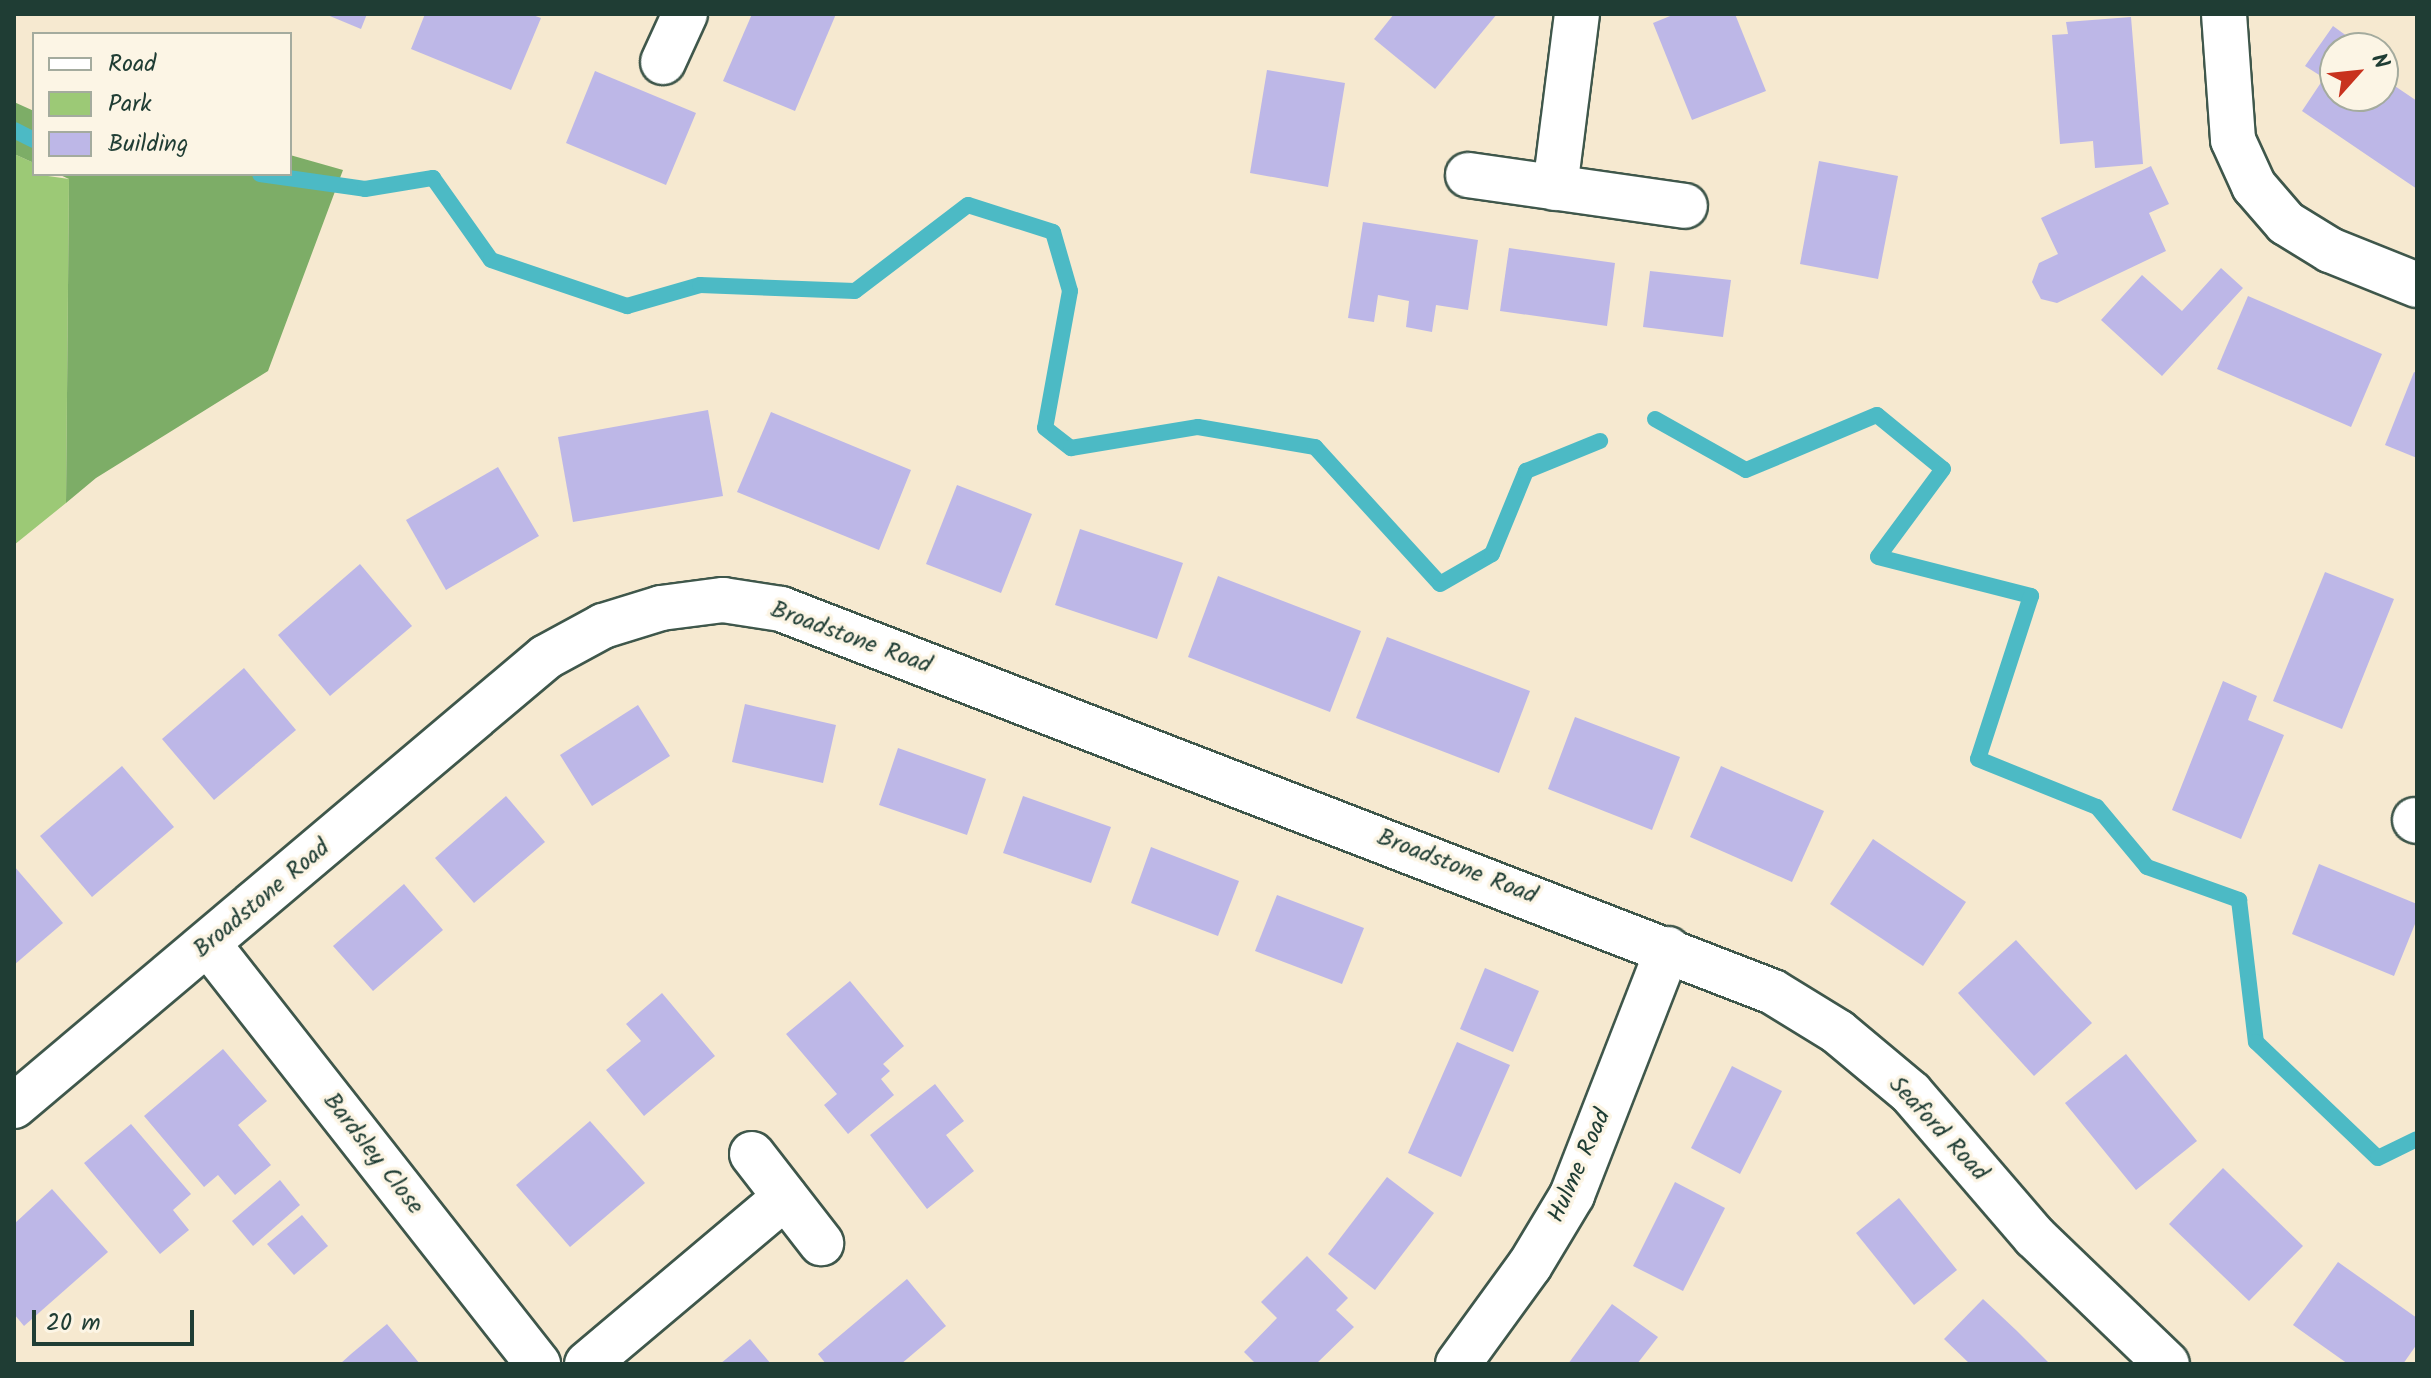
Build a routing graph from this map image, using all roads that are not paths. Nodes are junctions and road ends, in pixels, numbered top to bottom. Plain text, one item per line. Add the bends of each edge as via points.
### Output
1 (1577, 14) edge
2 (2224, 14) edge
3 (678, 16) edge
4 (663, 62) dead end
5 (1468, 175) dead end
6 (1555, 188) junction
7 (1685, 206) dead end
8 (2417, 285) edge
9 (209, 945) junction
10 (1668, 949) junction
11 (14, 1106) edge
12 (752, 1154) dead end
13 (785, 1197) junction
14 (821, 1243) dead end
15 (538, 1364) edge
16 (587, 1364) edge
17 (1458, 1364) edge
18 (2167, 1364) edge

1 - 6 street
2 - 8 street via 2233,140 2254,186 2286,223 2330,250
3 - 4 street
5 - 6 street
6 - 7 street
9 - 10 street, Broadstone Road via 546,657 603,626 661,608 723,600 781,609
9 - 11 street, Broadstone Road
9 - 15 street, Bardsley Close
10 - 17 street, Hulme Road via 1572,1195
10 - 18 street, Seaford Road via 1773,992 1838,1032 1911,1093 2035,1237
12 - 13 street
13 - 14 street
13 - 16 street

